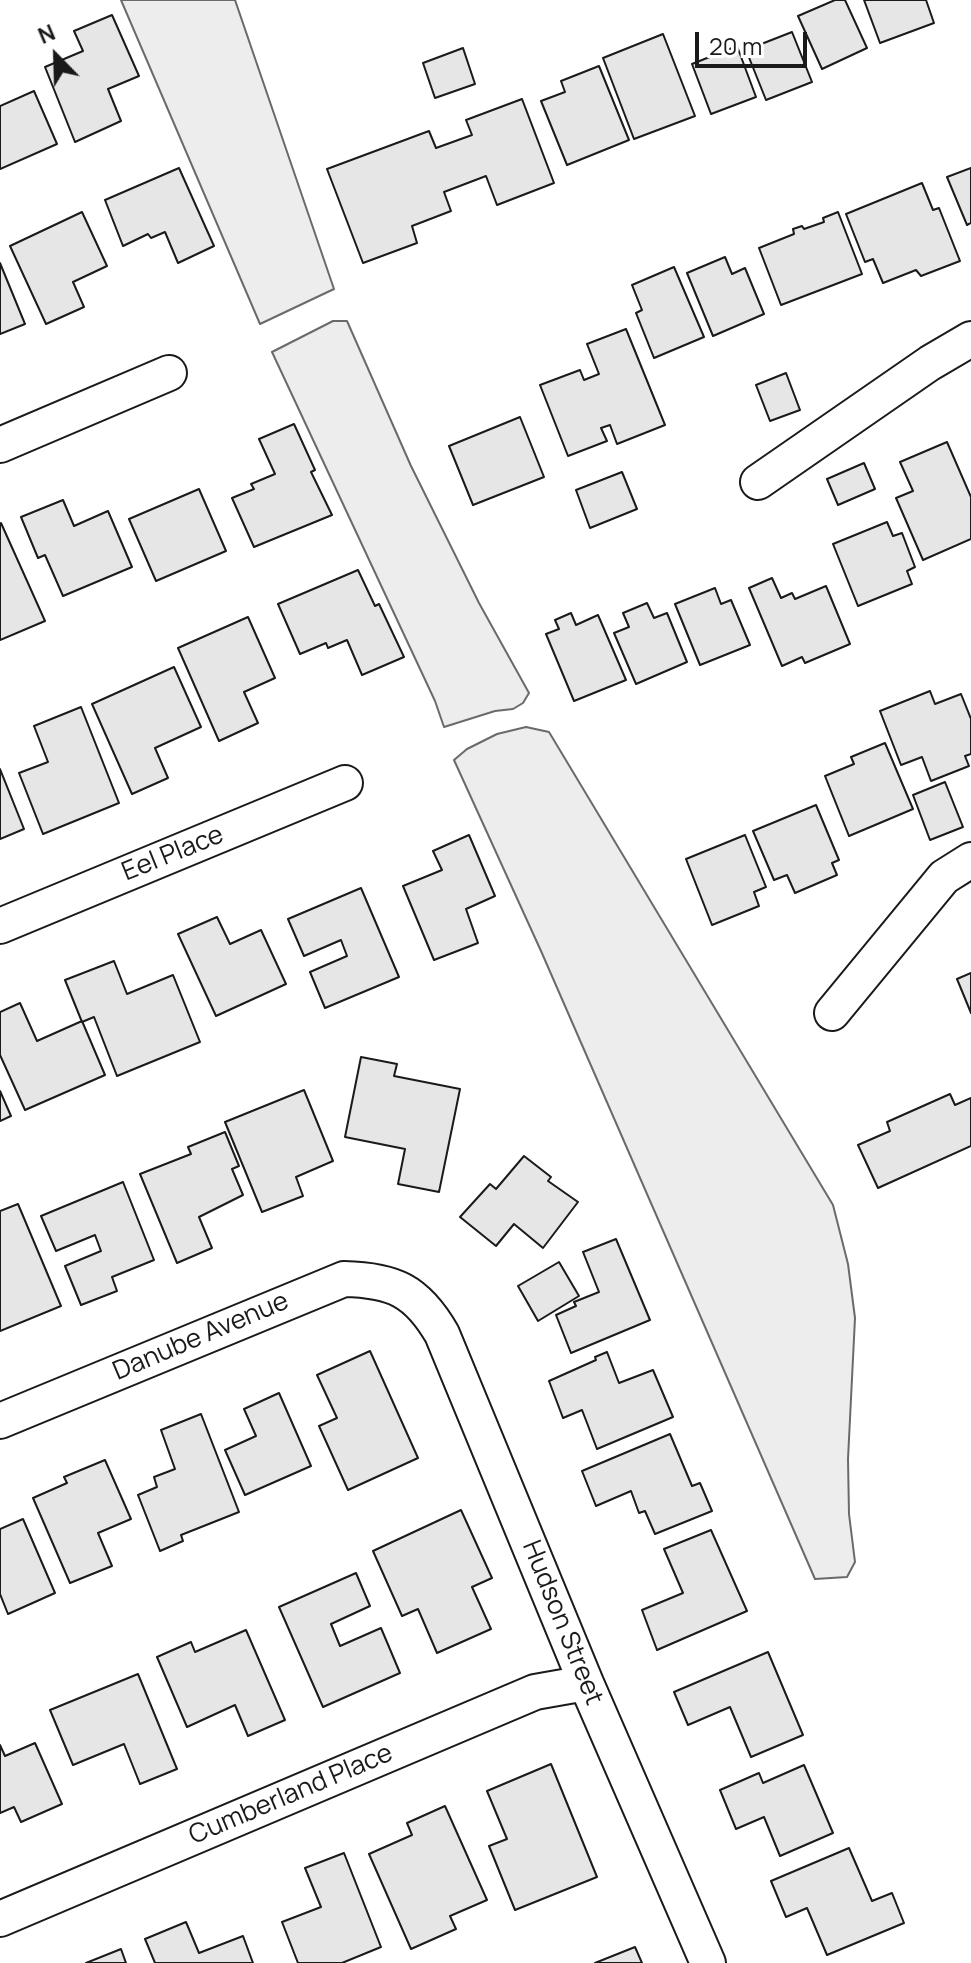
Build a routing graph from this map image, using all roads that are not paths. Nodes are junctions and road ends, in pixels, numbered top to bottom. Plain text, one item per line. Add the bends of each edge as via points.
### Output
1 (971, 339) edge
2 (169, 373) dead end
3 (0, 445) edge
4 (758, 482) dead end
5 (345, 783) dead end
6 (971, 860) edge
7 (0, 926) edge
8 (832, 1013) dead end
9 (405, 1292) joint
10 (0, 1421) edge
11 (586, 1683) junction
12 (0, 1919) edge
13 (708, 1963) edge

1 - 4 street
2 - 3 street
5 - 7 street, Eel Place
6 - 8 street via 944,877
9 - 10 street, Danube Avenue via 369,1279 344,1279
9 - 11 street, Hudson Street via 429,1313 442,1334
11 - 12 street, Cumberland Place via 535,1692
11 - 13 street, Hudson Street

